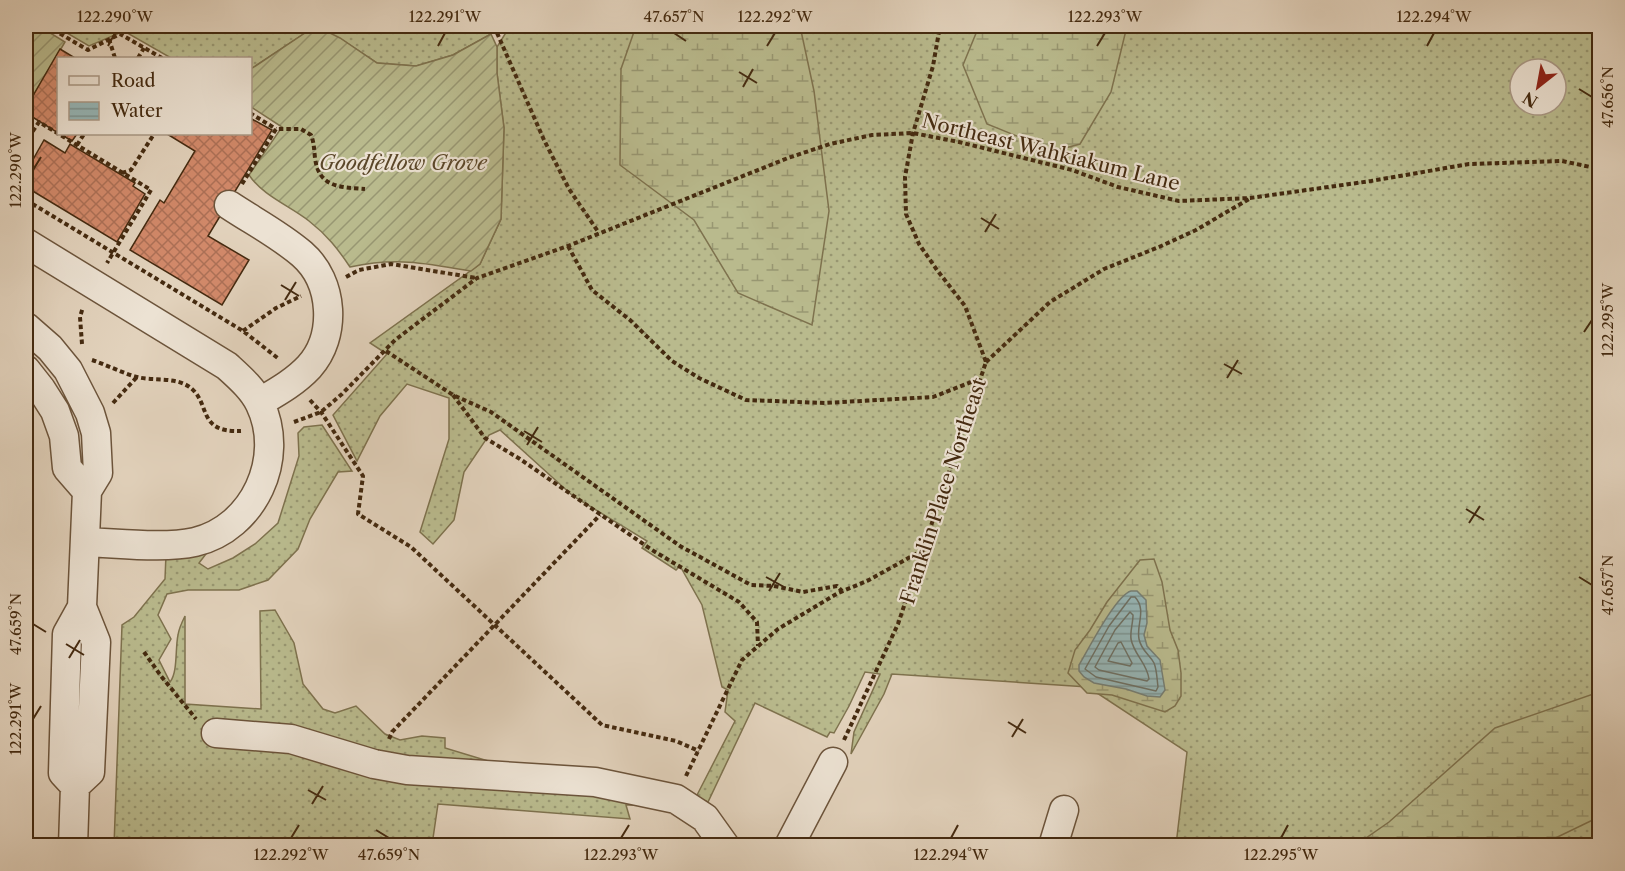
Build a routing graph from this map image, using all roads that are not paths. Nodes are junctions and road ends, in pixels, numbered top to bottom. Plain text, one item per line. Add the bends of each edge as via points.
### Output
1 (229, 204) road end
2 (26, 243) edge
3 (26, 327) edge
4 (26, 370) edge
5 (260, 402) junction
6 (87, 491) junction
7 (85, 542) junction
8 (216, 733) road end
9 (833, 762) road end
10 (1064, 810) dead end
11 (73, 846) edge
12 (725, 846) edge
13 (789, 846) edge
14 (1053, 846) edge

1 - 5 street via 303,255 315,270 328,303 325,336 310,366
2 - 5 street via 227,366
3 - 6 street via 68,370 90,414 96,433 98,473
4 - 6 street via 55,411 64,436 67,468
5 - 7 street via 270,450 267,471 248,508 233,523 215,535 175,545
6 - 7 street
7 - 11 street via 82,607 96,642 90,772 75,786
8 - 12 street via 291,739 406,770 595,782 676,799 705,818
9 - 13 street
10 - 14 street

